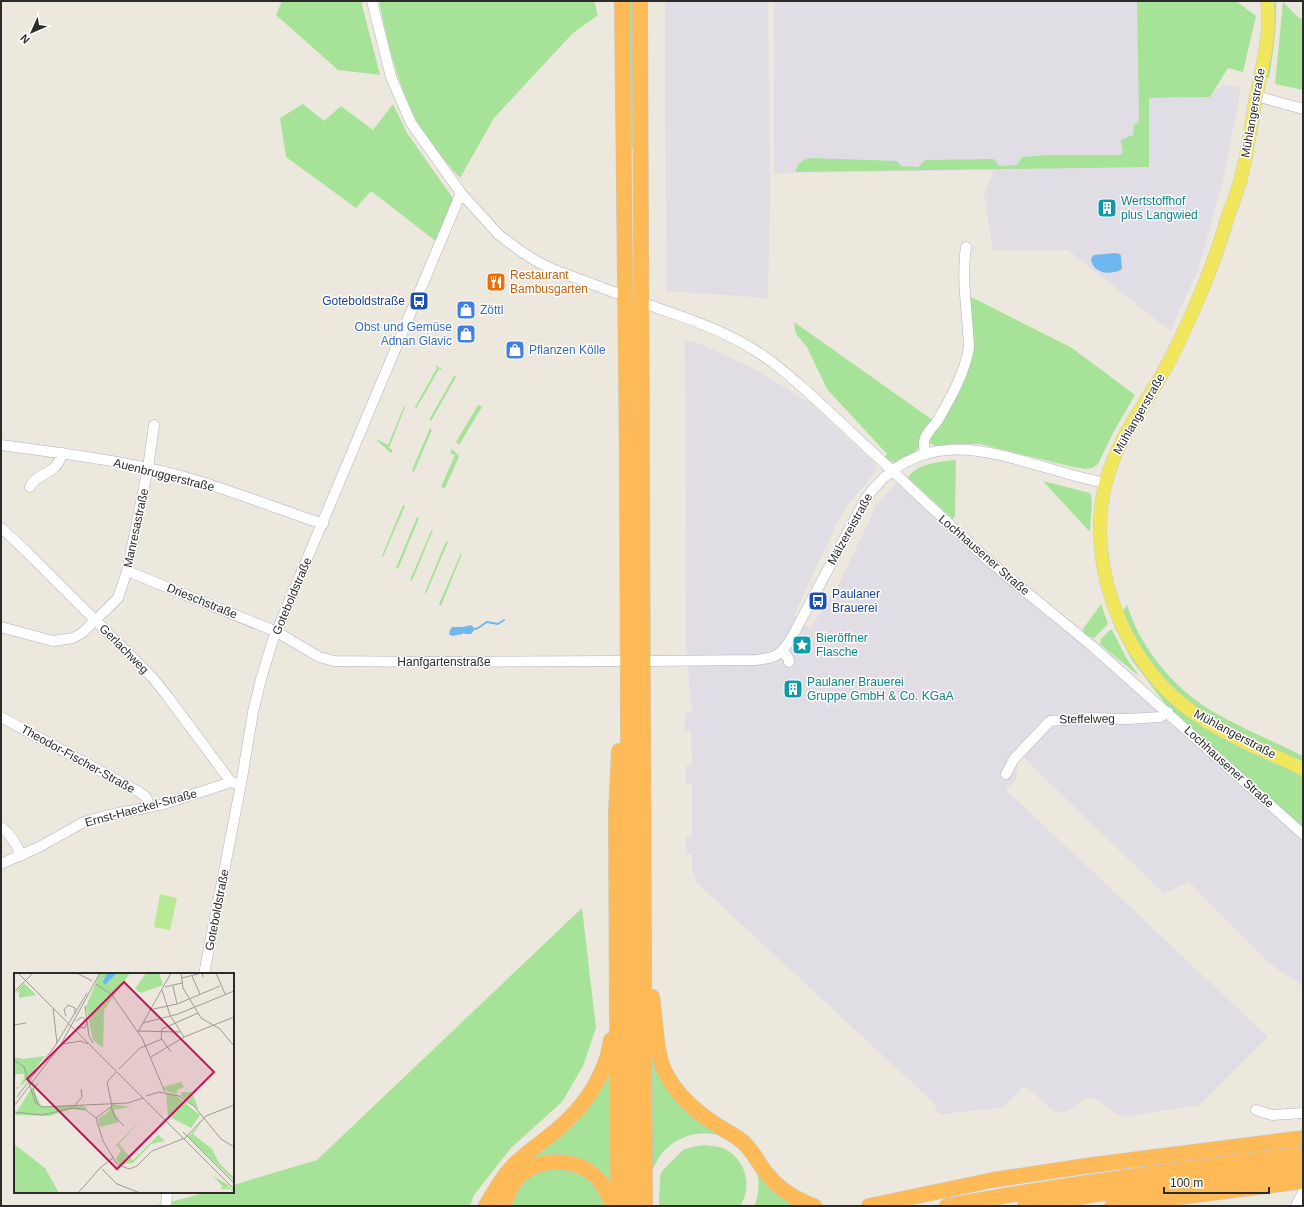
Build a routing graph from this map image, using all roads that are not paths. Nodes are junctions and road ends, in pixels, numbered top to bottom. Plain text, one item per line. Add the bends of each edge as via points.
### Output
1 (372, 1) edge
2 (622, 1) edge
3 (640, 1) edge
4 (1267, 1) edge
5 (1256, 96) junction
6 (1303, 109) edge
7 (461, 193) junction
8 (966, 247) dead end
9 (616, 293) dead end
10 (649, 305) dead end
11 (154, 425) dead end
12 (1, 445) edge
13 (62, 453) junction
14 (926, 453) junction
15 (148, 468) junction
16 (892, 471) junction
17 (1106, 483) junction
18 (30, 487) dead end
19 (323, 524) junction
20 (1, 528) edge
21 (127, 571) junction
22 (95, 620) junction
23 (1, 627) edge
24 (277, 632) junction
25 (782, 652) junction
26 (618, 661) dead end
27 (652, 661) dead end
28 (789, 662) dead end
29 (628, 703) junction
30 (1168, 712) junction
31 (1, 717) edge
32 (1303, 769) edge
33 (1006, 774) dead end
34 (236, 783) junction
35 (150, 807) junction
36 (1, 826) edge
37 (1303, 834) edge
38 (21, 856) junction
39 (1, 864) edge
40 (644, 956) junction
41 (204, 973) edge
42 (617, 1011) junction
43 (1256, 1110) dead end
44 (1303, 1113) edge
45 (1303, 1138) edge
46 (1303, 1154) edge
47 (1303, 1168) edge
48 (1303, 1181) edge
49 (1303, 1192) edge
50 (167, 1193) edge
51 (1297, 1204) edge
52 (166, 1206) edge
53 (486, 1206) edge
54 (504, 1206) edge
55 (613, 1206) edge
56 (618, 1206) edge
57 (630, 1206) edge
58 (645, 1206) edge
59 (814, 1206) edge
60 (869, 1206) edge
61 (947, 1206) edge
62 (1025, 1206) edge
63 (1112, 1206) edge

1 - 7 street via 391,77 412,123
2 - 29 highway
3 - 40 highway
4 - 5 main road, Mühlangerstraße via 1268,33
5 - 6 street
5 - 17 main road, Mühlangerstraße via 1243,172 1205,282 1164,371 1121,443
7 - 9 street via 499,235 522,252 552,269
7 - 19 street, Goteboldstraße
8 - 14 street via 964,275 969,348 967,359 953,394 925,437
10 - 16 street, Lochhausener Straße via 712,328 742,342 765,357 810,394
11 - 15 street, Manresastraße
12 - 13 street, Auenbruggerstraße
13 - 15 street, Auenbruggerstraße
13 - 18 street via 55,468
14 - 16 street, Mälzereistraße via 912,458
14 - 17 street, Mälzereistraße via 958,448 978,450
15 - 19 street, Auenbruggerstraße via 201,482
15 - 21 street, Manresastraße
16 - 25 street, Mälzereistraße via 866,498
16 - 30 street, Lochhausener Straße via 990,562
17 - 32 main road, Mühlangerstraße via 1100,522 1104,570 1124,631 1140,657 1154,676 1187,708 1223,731
19 - 24 street, Goteboldstraße
20 - 22 street, Gerlachweg
21 - 22 street, Manresastraße via 118,598
21 - 24 street, Drieschstraße
22 - 23 street, Manresastraße via 82,633 63,641 43,640
22 - 34 street, Gerlachweg via 152,677
24 - 26 street, Hanfgartenstraße via 319,657 334,661
24 - 34 street, Goteboldstraße via 260,679
25 - 27 street via 755,660
25 - 28 street
29 - 42 highway via 622,715 617,775
29 - 57 highway
30 - 33 street, Steffelweg via 1160,717 1050,721 1014,759
30 - 37 street, Lochhausener Straße
31 - 35 street, Theodor-Fischer-Straße via 139,792 146,797
34 - 35 street, Ernst-Haeckel-Straße
34 - 41 street, Goteboldstraße
35 - 38 street, Ernst-Haeckel-Straße via 84,822
36 - 38 street via 11,836
38 - 39 street, Ernst-Haeckel-Straße
40 - 58 highway
40 - 59 highway via 653,998 659,1051 664,1070 674,1089 700,1114 736,1136 756,1155 766,1173 790,1195
42 - 53 highway via 612,1018 607,1060 597,1083 581,1107 513,1166
42 - 56 highway
43 - 44 street via 1272,1115
45 - 60 highway via 993,1180
46 - 61 highway via 1131,1175
47 - 62 highway via 1134,1188
48 - 63 highway
49 - 51 street
50 - 52 street
54 - 55 highway via 508,1193 518,1178 531,1168 548,1162 569,1163 588,1170 599,1179

